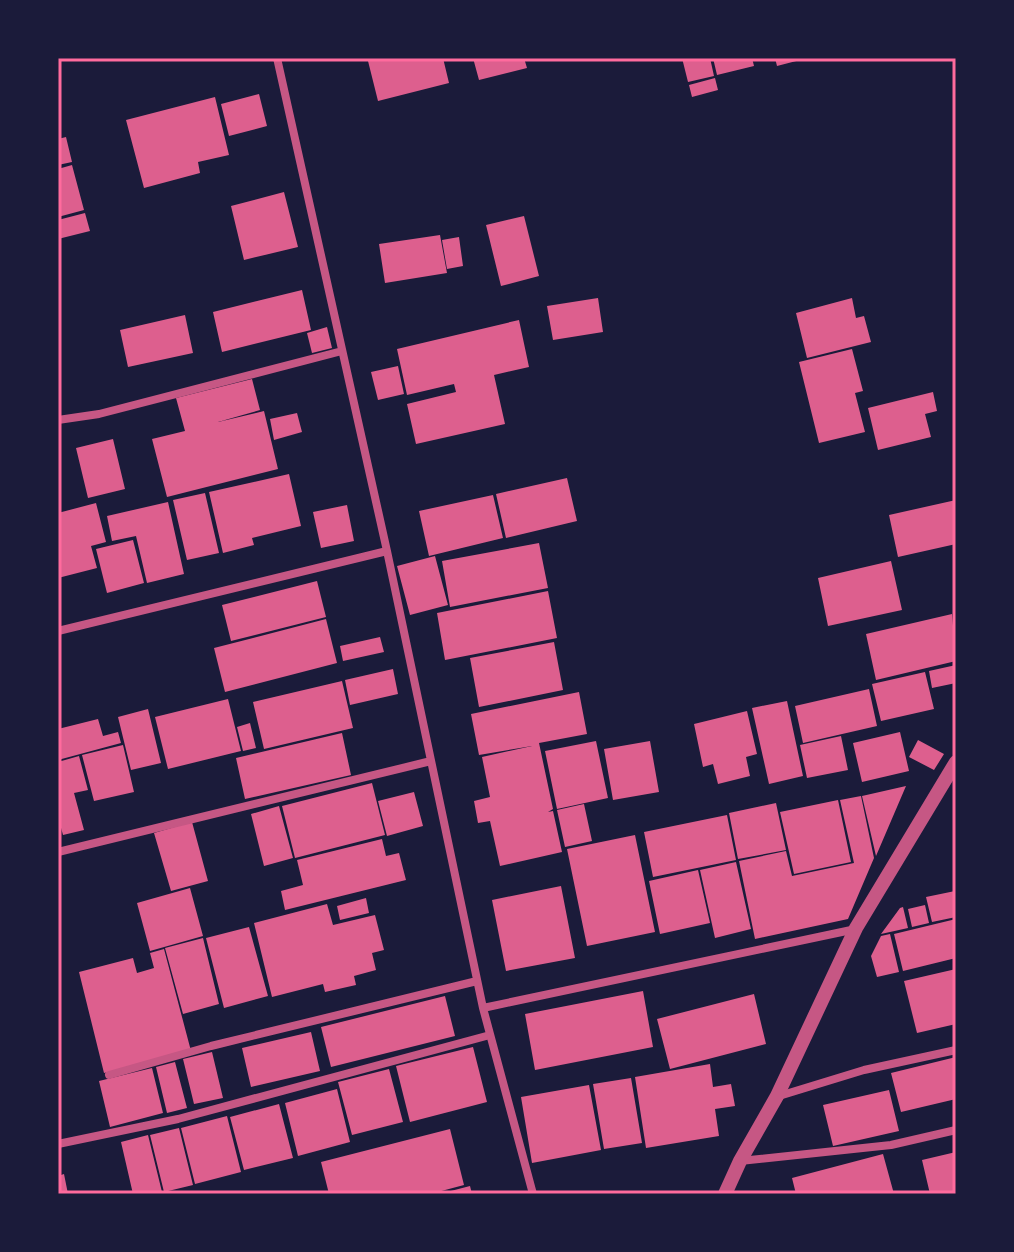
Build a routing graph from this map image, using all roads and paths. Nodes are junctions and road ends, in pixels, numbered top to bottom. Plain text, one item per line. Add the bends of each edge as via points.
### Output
1 (277, 58) edge
2 (342, 351) junction
3 (58, 420) edge
4 (387, 551) junction
5 (58, 631) edge
6 (431, 761) junction
7 (956, 762) edge
8 (58, 852) edge
9 (856, 928) junction
10 (477, 981) junction
11 (483, 1008) junction
12 (490, 1035) junction
13 (956, 1050) edge
14 (109, 1075) dead end
15 (777, 1096) junction
16 (956, 1130) edge
17 (58, 1144) edge
18 (740, 1161) junction
19 (533, 1194) edge
20 (725, 1194) edge

1 - 2 street
2 - 3 street
2 - 4 street
4 - 5 street
4 - 6 street
6 - 8 street
6 - 10 street
7 - 9 street
9 - 11 street
9 - 15 street
10 - 11 street
10 - 14 street
11 - 12 street
12 - 17 street via 178,1119
12 - 19 street
13 - 15 street
15 - 18 street
16 - 18 street via 891,1145
18 - 20 street

